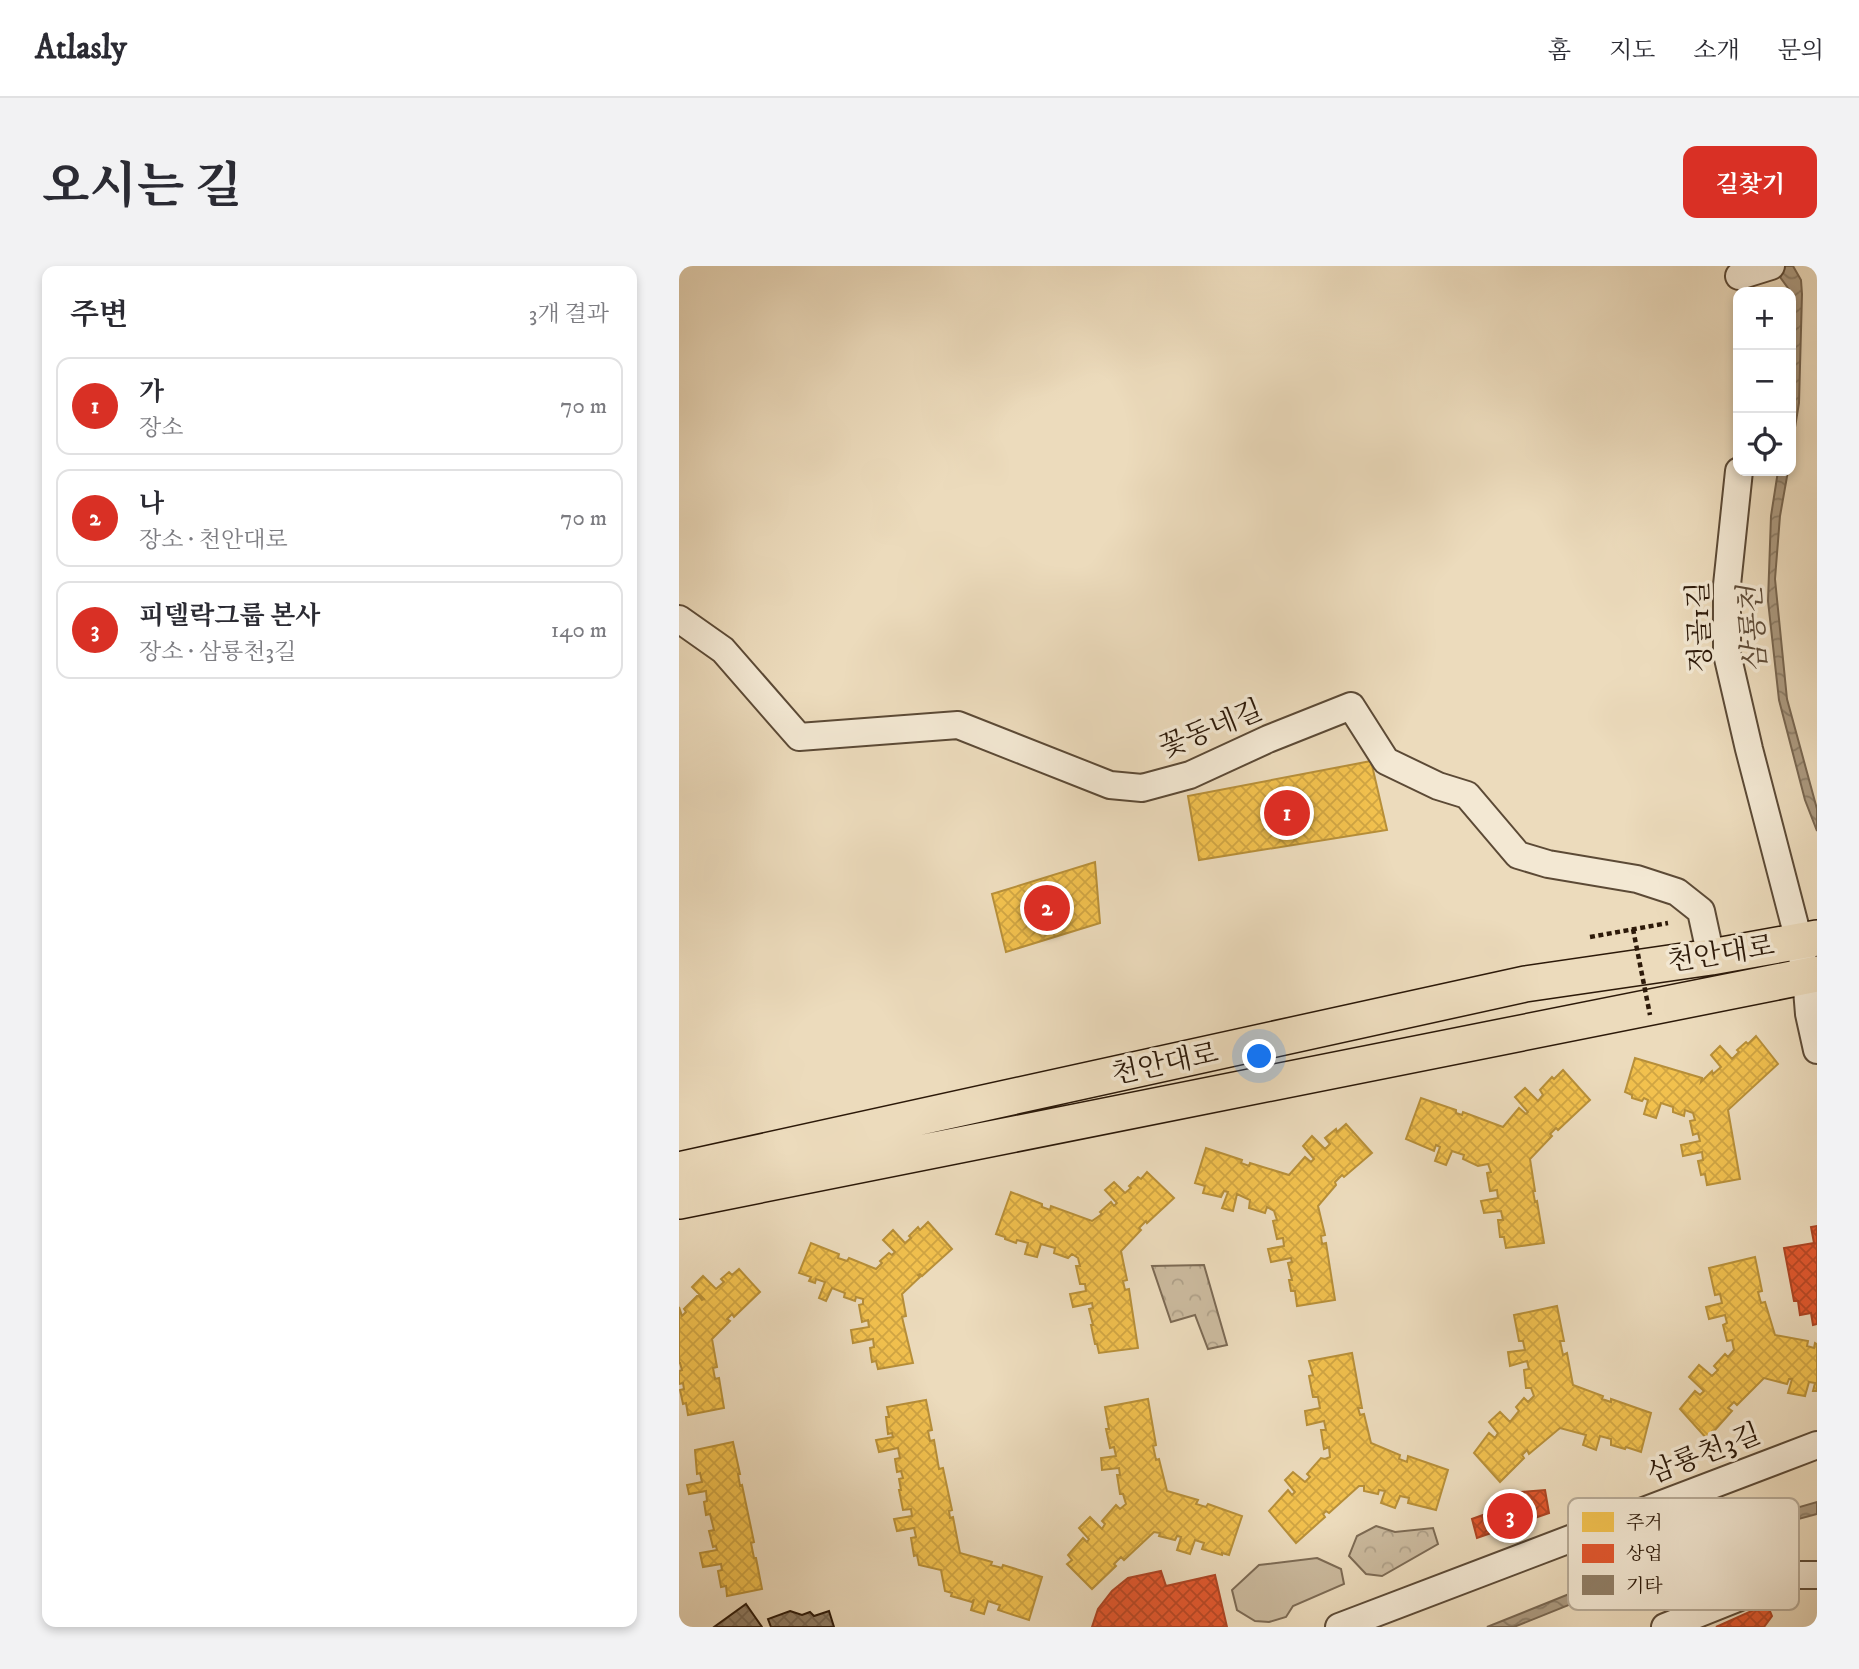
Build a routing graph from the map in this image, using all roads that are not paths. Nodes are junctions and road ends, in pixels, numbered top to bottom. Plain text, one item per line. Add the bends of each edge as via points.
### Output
1 (1738, 476) edge
2 (679, 619) edge
3 (1808, 939) edge
4 (1711, 957) junction
5 (1813, 985) edge
6 (1817, 1050) edge
7 (679, 1170) edge
8 (679, 1201) edge
9 (1817, 1445) edge
10 (1678, 1498) edge
11 (1568, 1540) edge
12 (1799, 1575) edge
13 (1817, 1575) edge
14 (1708, 1610) edge
15 (1339, 1627) edge
16 (1665, 1627) edge

1 - 3 street, 정골1길 via 1727,584 1727,654 1749,750
2 - 4 street, 꽃동네길 via 723,650 799,737 958,725 1110,785 1142,788 1190,775 1351,706 1386,761 1467,795 1518,855 1637,879 1677,892 1701,911
3 - 4 main road, 천안대로
3 - 5 street, 정골1길
4 - 7 main road, 천안대로 via 1525,984
5 - 6 street, 정골1길 via 1809,1014
5 - 8 main road, 천안대로
9 - 10 street, 삼룡천3길
11 - 15 street, 삼룡천3길
12 - 13 street
14 - 16 street

